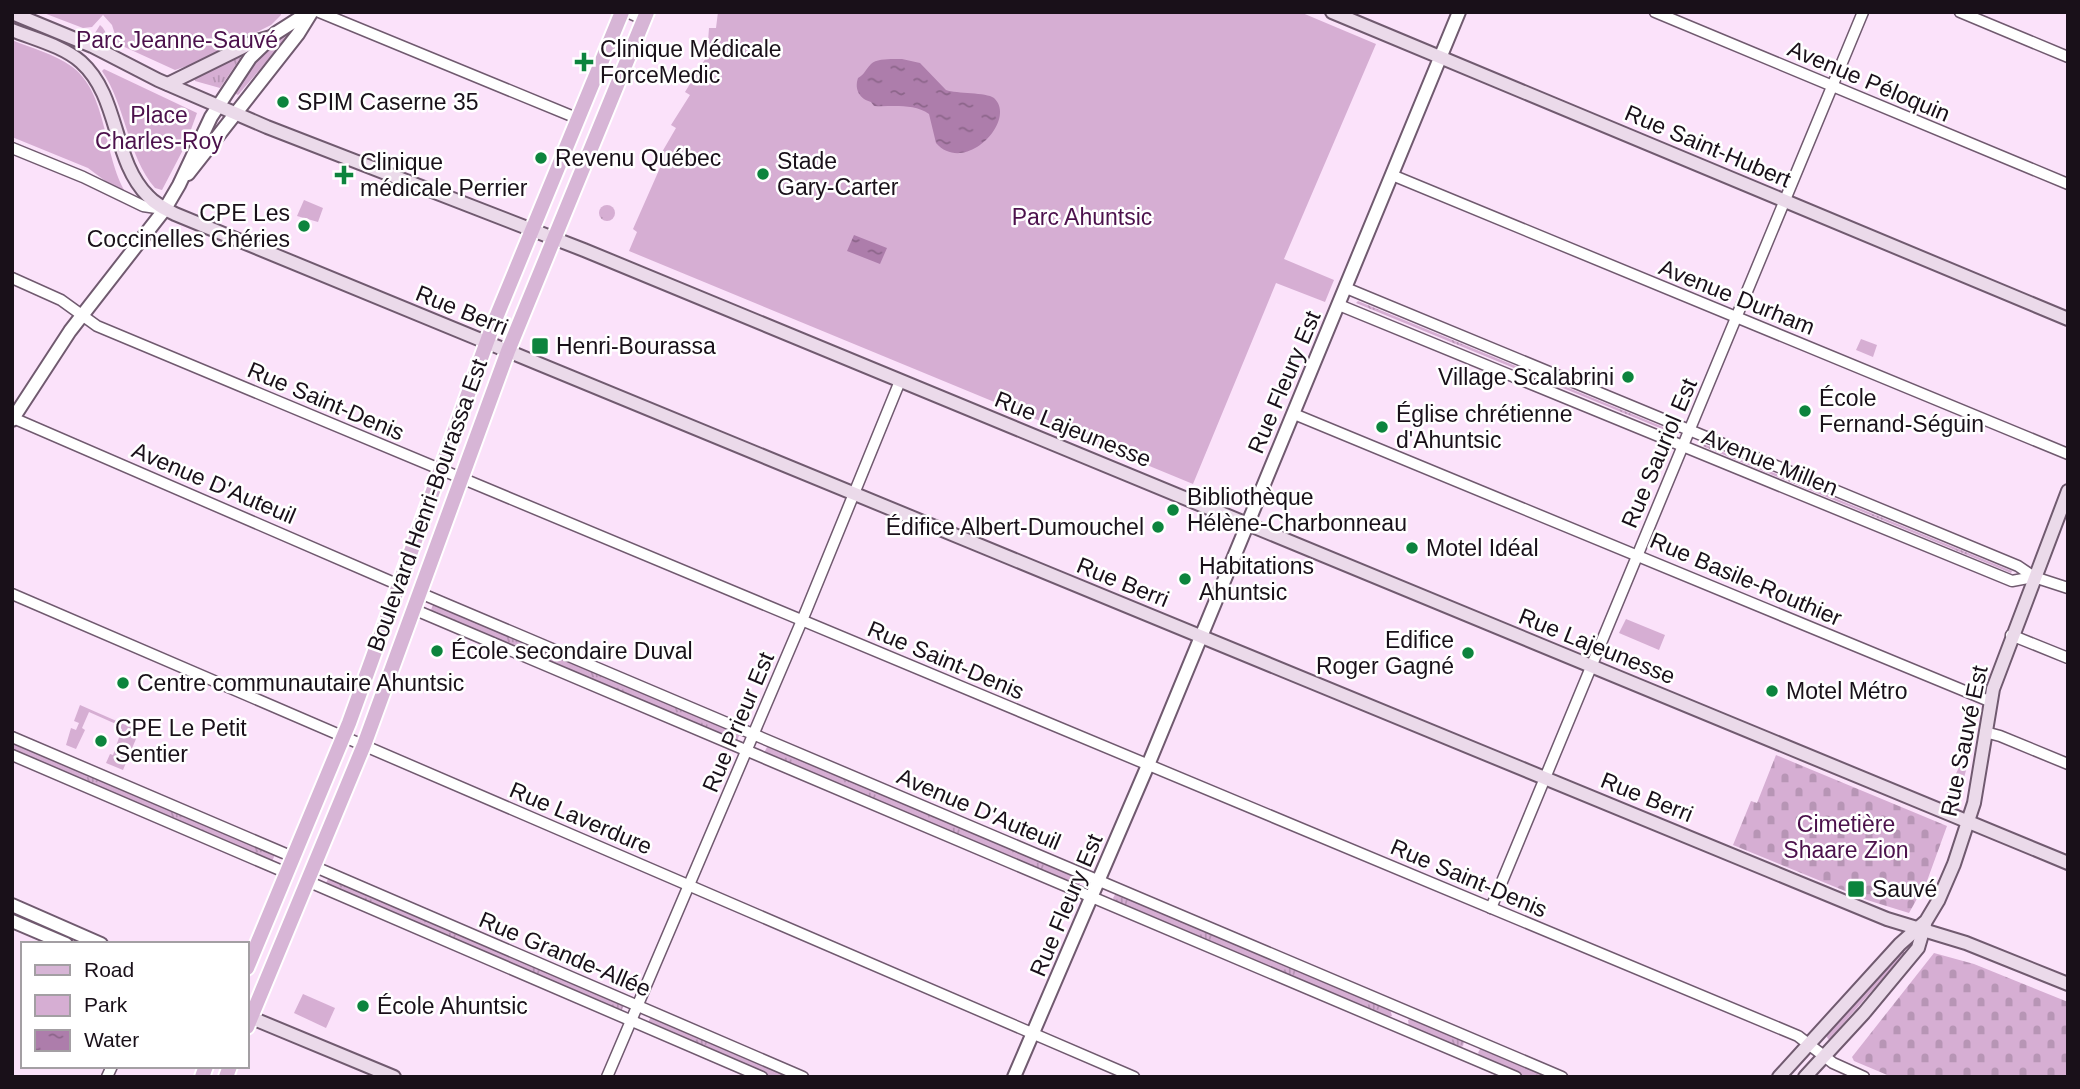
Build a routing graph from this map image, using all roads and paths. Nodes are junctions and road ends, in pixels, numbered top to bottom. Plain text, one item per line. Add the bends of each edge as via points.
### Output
1 (310, 12) edge
2 (319, 12) edge
3 (622, 12) edge
4 (627, 12) edge
5 (1332, 12) edge
6 (1459, 12) edge
7 (1655, 12) edge
8 (1863, 12) edge
9 (1960, 12) edge
10 (12, 13) edge
11 (646, 16) edge
12 (12, 30) edge
13 (271, 37) junction
14 (1441, 57) junction
15 (2068, 57) edge
16 (168, 84) junction
17 (1832, 86) junction
18 (218, 106) junction
19 (235, 112) junction
20 (579, 119) junction
21 (12, 148) edge
22 (1392, 175) junction
23 (2068, 184) edge
24 (179, 185) junction
25 (1783, 201) junction
26 (165, 209) junction
27 (533, 230) junction
28 (555, 239) junction
29 (12, 278) edge
30 (1346, 288) junction
31 (1339, 305) junction
32 (81, 315) junction
33 (1736, 318) junction
34 (2068, 319) edge
35 (487, 343) junction
36 (508, 351) junction
37 (900, 381) junction
38 (1294, 414) junction
39 (13, 419) edge
40 (1689, 430) junction
41 (1682, 447) junction
42 (2068, 454) edge
43 (440, 470) junction
44 (461, 478) junction
45 (2068, 491) edge
46 (854, 493) junction
47 (1248, 524) junction
48 (1637, 555) junction
49 (2034, 577) junction
50 (399, 585) junction
51 (2068, 588) edge
52 (420, 593) junction
53 (12, 594) edge
54 (414, 609) junction
55 (802, 621) junction
56 (2011, 635) junction
57 (1201, 636) junction
58 (2068, 658) edge
59 (1591, 666) junction
60 (1989, 701) junction
61 (1985, 732) junction
62 (754, 734) junction
63 (343, 736) junction
64 (12, 737) edge
65 (364, 745) junction
66 (747, 751) junction
67 (12, 755) edge
68 (2068, 764) edge
69 (1148, 765) junction
70 (1545, 778) junction
71 (1968, 822) junction
72 (293, 857) junction
73 (2068, 863) edge
74 (313, 866) junction
75 (287, 873) junction
76 (307, 881) junction
77 (1099, 881) junction
78 (689, 885) junction
79 (1093, 897) junction
80 (12, 905) edge
81 (1491, 908) junction
82 (12, 921) edge
83 (1923, 926) junction
84 (61, 942) edge
85 (96, 942) edge
86 (248, 966) edge
87 (2068, 984) edge
88 (637, 1006) junction
89 (251, 1018) edge
90 (631, 1021) junction
91 (1033, 1033) junction
92 (1810, 1044) junction
93 (1825, 1056) junction
94 (394, 1077) edge
95 (607, 1077) edge
96 (762, 1077) edge
97 (803, 1077) edge
98 (1014, 1077) edge
99 (1134, 1077) edge
100 (1516, 1077) edge
101 (1562, 1077) edge
102 (1779, 1077) edge
103 (1805, 1077) edge
104 (1864, 1077) edge

1 - 13 street
1 - 19 street via 298,34
2 - 20 street
3 - 20 main road, Boulevard Henri-Bourassa Est
4 - 11 street
5 - 14 main road, Rue Saint-Hubert
6 - 14 street, Rue Fleury Est
7 - 17 street, Avenue Péloquin
8 - 17 street, Rue Sauriol Est
9 - 15 street
10 - 16 main road, Rue Lajeunesse
11 - 28 main road, Boulevard Henri-Bourassa Est
12 - 26 main road, Rue Berri via 80,61 96,81 132,175 148,197
13 - 16 main road
13 - 18 street via 250,58
14 - 22 street, Rue Fleury Est
14 - 25 main road, Rue Saint-Hubert
16 - 18 main road, Rue Lajeunesse
17 - 23 street, Avenue Péloquin
17 - 25 street, Rue Sauriol Est
18 - 19 main road, Rue Lajeunesse
18 - 24 street
19 - 24 street
19 - 27 main road, Rue Lajeunesse
20 - 27 main road, Boulevard Henri-Bourassa Est
21 - 26 street, Rue Berri via 143,206
22 - 30 street, Rue Fleury Est
22 - 33 street, Avenue Durham
24 - 26 street
25 - 33 street, Rue Sauriol Est
25 - 34 main road, Rue Saint-Hubert
26 - 32 street
26 - 35 main road, Rue Berri
27 - 28 main road, Rue Lajeunesse
27 - 35 main road, Boulevard Henri-Bourassa Est
28 - 36 main road, Boulevard Henri-Bourassa Est
28 - 37 main road, Rue Lajeunesse
29 - 32 street, Rue Saint-Denis via 56,297
30 - 31 street, Rue Fleury Est
30 - 40 street, Avenue Millen
31 - 38 street, Rue Fleury Est
31 - 41 street, Avenue Millen
32 - 39 street
32 - 43 street, Rue Saint-Denis via 97,326
33 - 40 street, Rue Sauriol Est
33 - 42 street, Avenue Durham
35 - 36 main road, Rue Berri
35 - 43 main road, Boulevard Henri-Bourassa Est
36 - 44 main road, Boulevard Henri-Bourassa Est
36 - 46 main road, Rue Berri
37 - 46 street, Rue Prieur Est
37 - 47 main road, Rue Lajeunesse
38 - 47 street, Rue Fleury Est
38 - 48 street, Rue Basile-Routhier
39 - 50 street, Avenue D'Auteuil
40 - 41 street, Rue Sauriol Est
40 - 49 street, Avenue Millen via 2018,566
41 - 48 street, Rue Sauriol Est
41 - 49 street, Avenue Millen via 2012,581
43 - 44 street, Rue Saint-Denis
43 - 50 main road, Boulevard Henri-Bourassa Est
44 - 52 main road, Boulevard Henri-Bourassa Est
44 - 55 street, Rue Saint-Denis
45 - 49 main road, Rue Sauvé Est
46 - 55 street, Rue Prieur Est
46 - 57 main road, Rue Berri
47 - 57 street, Rue Fleury Est
47 - 59 main road, Rue Lajeunesse
48 - 59 street, Rue Sauriol Est
48 - 60 street, Rue Basile-Routhier
49 - 51 street, Avenue Millen
49 - 56 main road, Rue Sauvé Est
50 - 63 main road, Boulevard Henri-Bourassa Est
52 - 54 main road, Boulevard Henri-Bourassa Est
52 - 62 street, Avenue D'Auteuil
53 - 63 street, Rue Laverdure
54 - 65 main road, Boulevard Henri-Bourassa Est
54 - 66 street, Avenue D'Auteuil
55 - 62 street, Rue Prieur Est
55 - 69 street, Rue Saint-Denis
56 - 58 street
56 - 60 main road, Rue Sauvé Est
57 - 69 street, Rue Fleury Est
57 - 70 main road, Rue Berri
59 - 70 street, Rue Sauriol Est
59 - 71 main road, Rue Lajeunesse
60 - 61 main road, Rue Sauvé Est
61 - 68 street
61 - 71 main road, Rue Sauvé Est
62 - 66 street, Rue Prieur Est
62 - 77 street, Avenue D'Auteuil
63 - 65 street, Rue Laverdure
63 - 72 main road, Boulevard Henri-Bourassa Est
64 - 72 street
65 - 74 main road, Boulevard Henri-Bourassa Est
65 - 78 street, Rue Laverdure
66 - 78 street, Rue Prieur Est
66 - 79 street, Avenue D'Auteuil
67 - 75 street
69 - 77 street, Rue Fleury Est
69 - 81 street, Rue Saint-Denis
70 - 81 street, Rue Sauriol Est
70 - 83 main road, Rue Berri via 1882,916
71 - 73 main road, Rue Lajeunesse
71 - 83 main road, Rue Sauvé Est via 1948,881
72 - 75 main road, Boulevard Henri-Bourassa Est
74 - 76 main road, Boulevard Henri-Bourassa Est
74 - 88 street, Rue Grande-Allée
75 - 86 main road, Boulevard Henri-Bourassa Est
76 - 89 main road, Boulevard Henri-Bourassa Est
76 - 90 street, Rue Grande-Allée
77 - 79 street, Rue Fleury Est
77 - 101 street, Avenue D'Auteuil
78 - 88 street, Rue Prieur Est
78 - 91 street, Rue Laverdure
79 - 91 street, Rue Fleury Est
79 - 100 street, Avenue D'Auteuil
80 - 85 street
81 - 92 street, Rue Saint-Denis
82 - 84 street
83 - 87 main road, Rue Berri
83 - 92 main road, Rue Sauvé Est via 1900,944
83 - 93 main road, Rue Sauvé Est via 1918,948
88 - 90 street, Rue Prieur Est
88 - 97 street, Rue Grande-Allée
89 - 94 main road
90 - 95 street, Rue Prieur Est
90 - 96 street, Rue Grande-Allée
91 - 98 street, Rue Fleury Est
91 - 99 street, Rue Laverdure
92 - 93 street, Rue Saint-Denis
92 - 102 main road, Rue Sauvé Est
93 - 103 main road, Rue Sauvé Est
93 - 104 street, Rue Saint-Denis

